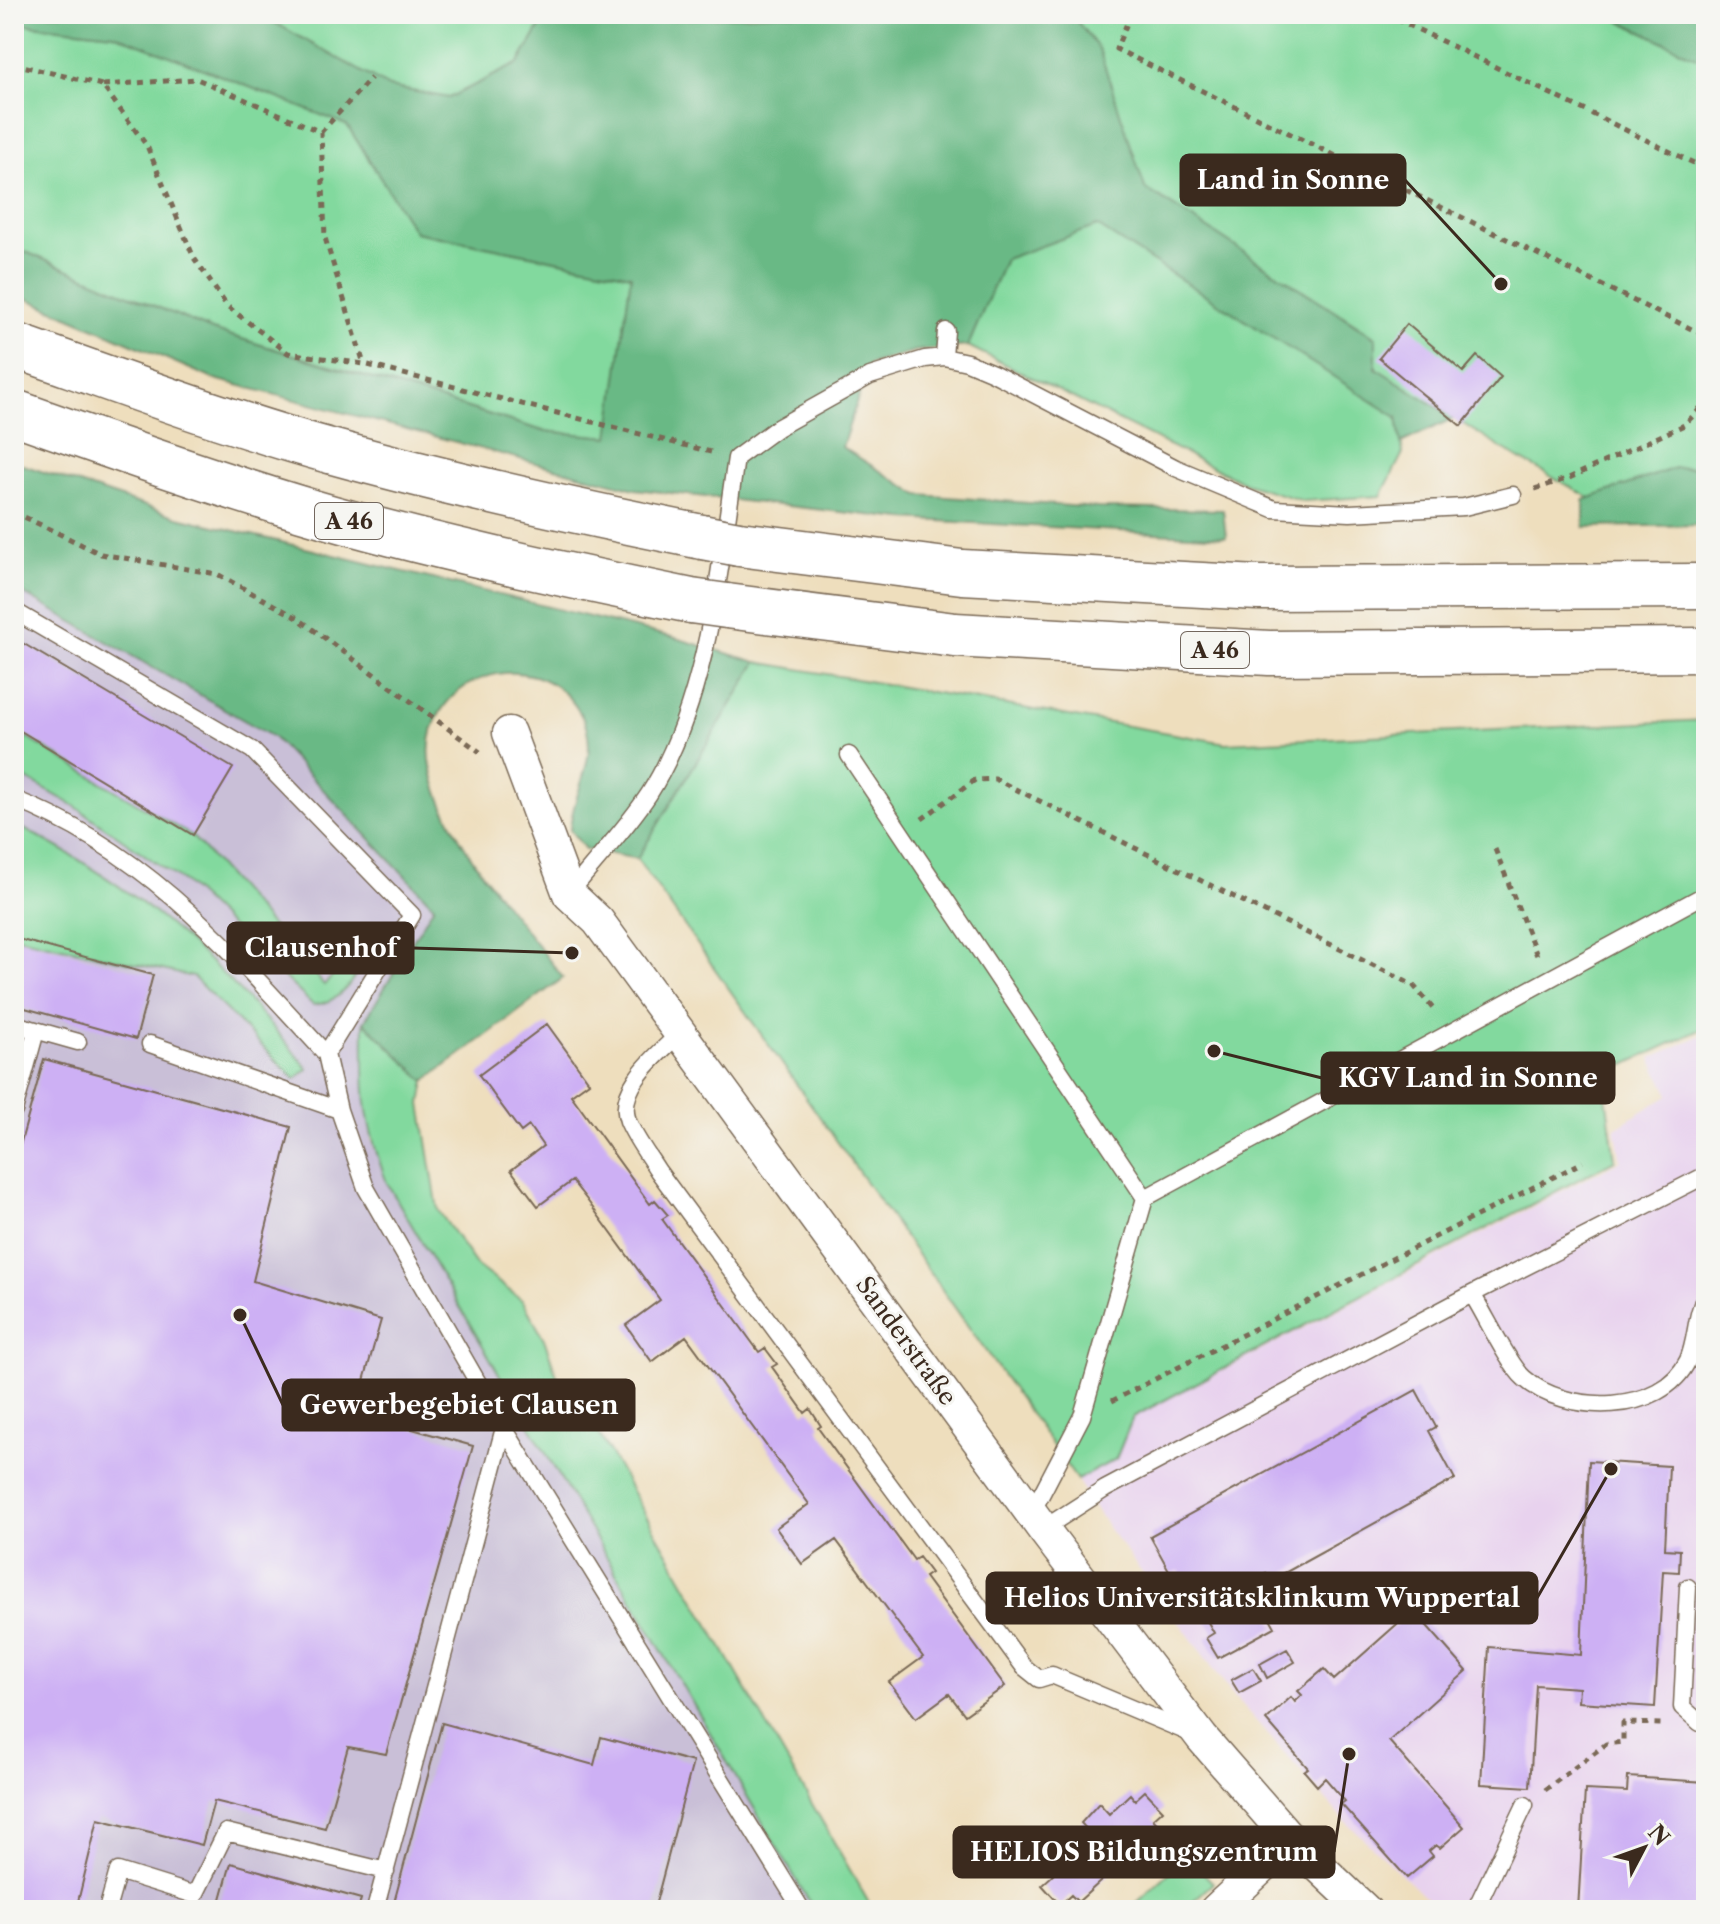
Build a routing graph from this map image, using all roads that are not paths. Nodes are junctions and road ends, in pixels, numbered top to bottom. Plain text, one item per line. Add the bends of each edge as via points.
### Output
1 (946, 331) dead end
2 (14, 345) edge
3 (944, 357) junction
4 (14, 412) edge
5 (1513, 495) road end
6 (1706, 586) edge
7 (14, 611) edge
8 (1706, 650) edge
9 (509, 733) dead end
10 (849, 755) dead end
11 (14, 799) edge
12 (569, 894) junction
13 (1706, 894) edge
14 (14, 1024) edge
15 (36, 1031) junction
16 (681, 1032) junction
17 (78, 1042) dead end
18 (150, 1044) dead end
19 (326, 1054) junction
20 (339, 1110) junction
21 (14, 1111) edge
22 (1706, 1175) edge
23 (1145, 1198) junction
24 (1472, 1294) junction
25 (1706, 1295) edge
26 (504, 1428) junction
27 (1037, 1522) junction
28 (1688, 1587) dead end
29 (1706, 1723) edge
30 (1202, 1738) junction
31 (1525, 1805) road end
32 (1291, 1840) junction
33 (386, 1871) junction
34 (107, 1910) edge
35 (375, 1910) edge
36 (802, 1910) edge
37 (1216, 1910) edge
38 (1365, 1910) edge
39 (1475, 1910) edge

1 - 3 lane
2 - 6 highway via 328,450 458,485 720,541 962,572 1258,588
3 - 5 lane via 993,373 1176,468 1274,509 1350,513 1464,507
3 - 12 lane via 870,376 777,428 736,458 701,659 679,731 649,793
4 - 8 highway, A 46 via 305,509 561,574 709,604 955,635 1269,653
7 - 19 lane via 252,750 412,915
9 - 12 street, Sanderstraße
10 - 23 lane
11 - 19 lane via 127,860 202,920
12 - 16 street, Sanderstraße via 598,921
13 - 23 lane
14 - 15 lane
15 - 17 lane
15 - 21 lane
16 - 27 street, Sanderstraße
16 - 30 lane via 640,1073 628,1097 627,1118 658,1171 1013,1655 1039,1679 1052,1675
18 - 20 lane
19 - 20 lane
20 - 26 lane via 366,1188
22 - 24 lane
23 - 27 lane via 1082,1416
24 - 25 lane via 1522,1377 1552,1396 1584,1402 1630,1402 1666,1388 1687,1361
24 - 27 lane
26 - 33 lane
26 - 36 lane
27 - 30 street, Sanderstraße
28 - 29 lane via 1682,1707
30 - 32 street, Sanderstraße
31 - 39 lane
32 - 37 street
32 - 38 street, Sanderstraße
33 - 34 lane via 226,1832 195,1895 118,1871
33 - 35 lane

